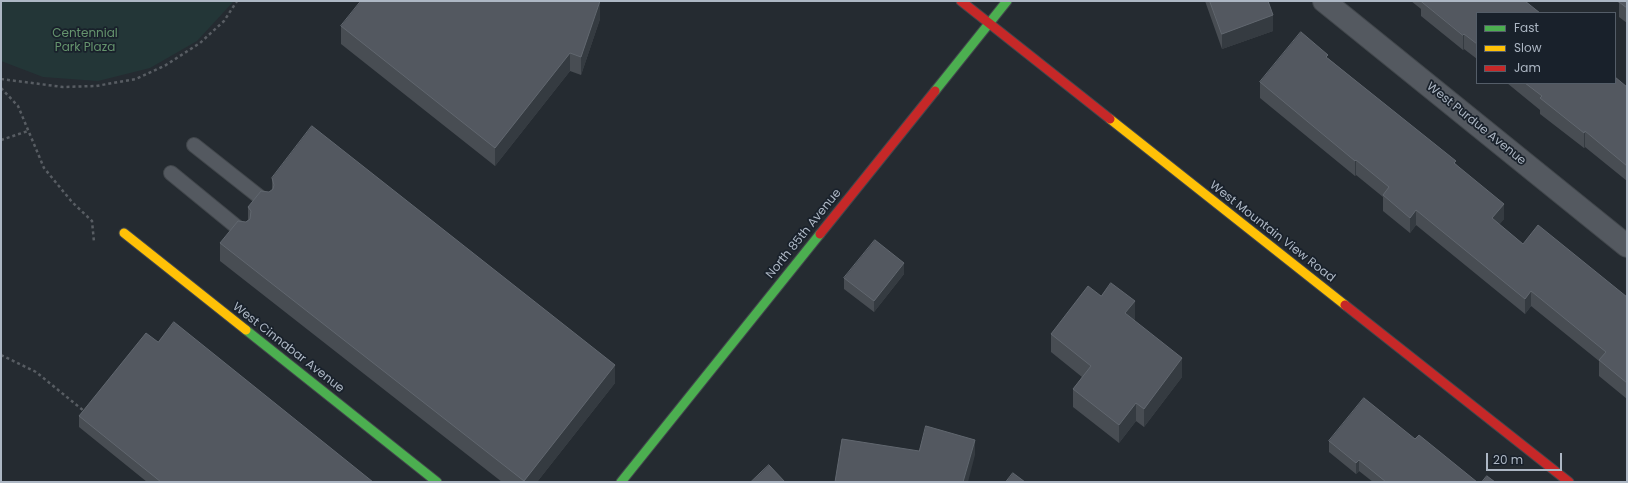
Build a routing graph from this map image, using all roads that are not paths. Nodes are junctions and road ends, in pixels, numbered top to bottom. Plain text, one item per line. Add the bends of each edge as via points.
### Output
1 (961, 1) edge
2 (1006, 1) edge
3 (1324, 1) edge
4 (988, 23) junction
5 (194, 145) dead end
6 (171, 173) dead end
7 (266, 202) edge
8 (243, 232) edge
9 (124, 234) dead end
10 (1627, 246) edge
11 (437, 482) edge
12 (622, 482) edge
13 (1569, 482) edge

1 - 4 street, West Mountain View Road
2 - 4 street, North 85th Avenue
3 - 10 street, West Purdue Avenue
4 - 12 street, North 85th Avenue
4 - 13 street, West Mountain View Road
5 - 7 lane
6 - 8 lane
9 - 11 street, West Cinnabar Avenue

